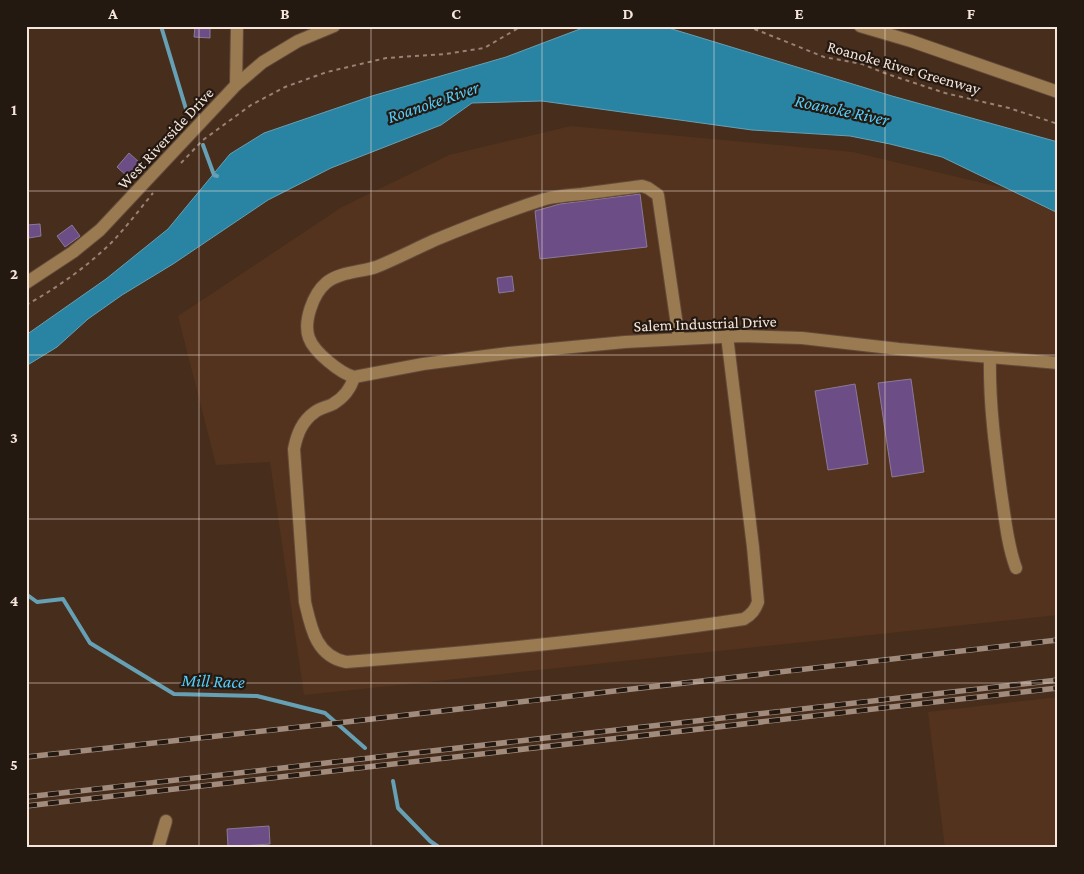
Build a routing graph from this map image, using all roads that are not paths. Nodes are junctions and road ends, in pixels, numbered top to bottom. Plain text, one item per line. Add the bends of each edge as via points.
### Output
1 (237, 26) edge
2 (334, 26) edge
3 (860, 26) edge
4 (236, 85) junction
5 (1058, 92) edge
6 (26, 283) edge
7 (727, 336) junction
8 (680, 339) junction
9 (990, 357) junction
10 (1058, 363) edge
11 (354, 377) junction
12 (1016, 568) dead end
13 (166, 821) dead end
14 (158, 848) edge

1 - 4 street
2 - 4 street, West Riverside Drive via 273,55
3 - 5 street
4 - 6 street, West Riverside Drive via 100,230
7 - 8 street, Salem Industrial Drive
7 - 9 street, Salem Industrial Drive via 802,338
7 - 11 street via 753,547 756,609 744,619 539,646 346,662 330,657 323,650 305,602 294,449 300,427 316,410 342,397
8 - 11 street, Salem Industrial Drive via 508,353
8 - 11 street via 658,195 642,186 546,199 374,267 328,281 321,288 308,318 309,339 339,370
9 - 10 street, Salem Industrial Drive
9 - 12 street via 989,387 997,463 1006,528
13 - 14 street

